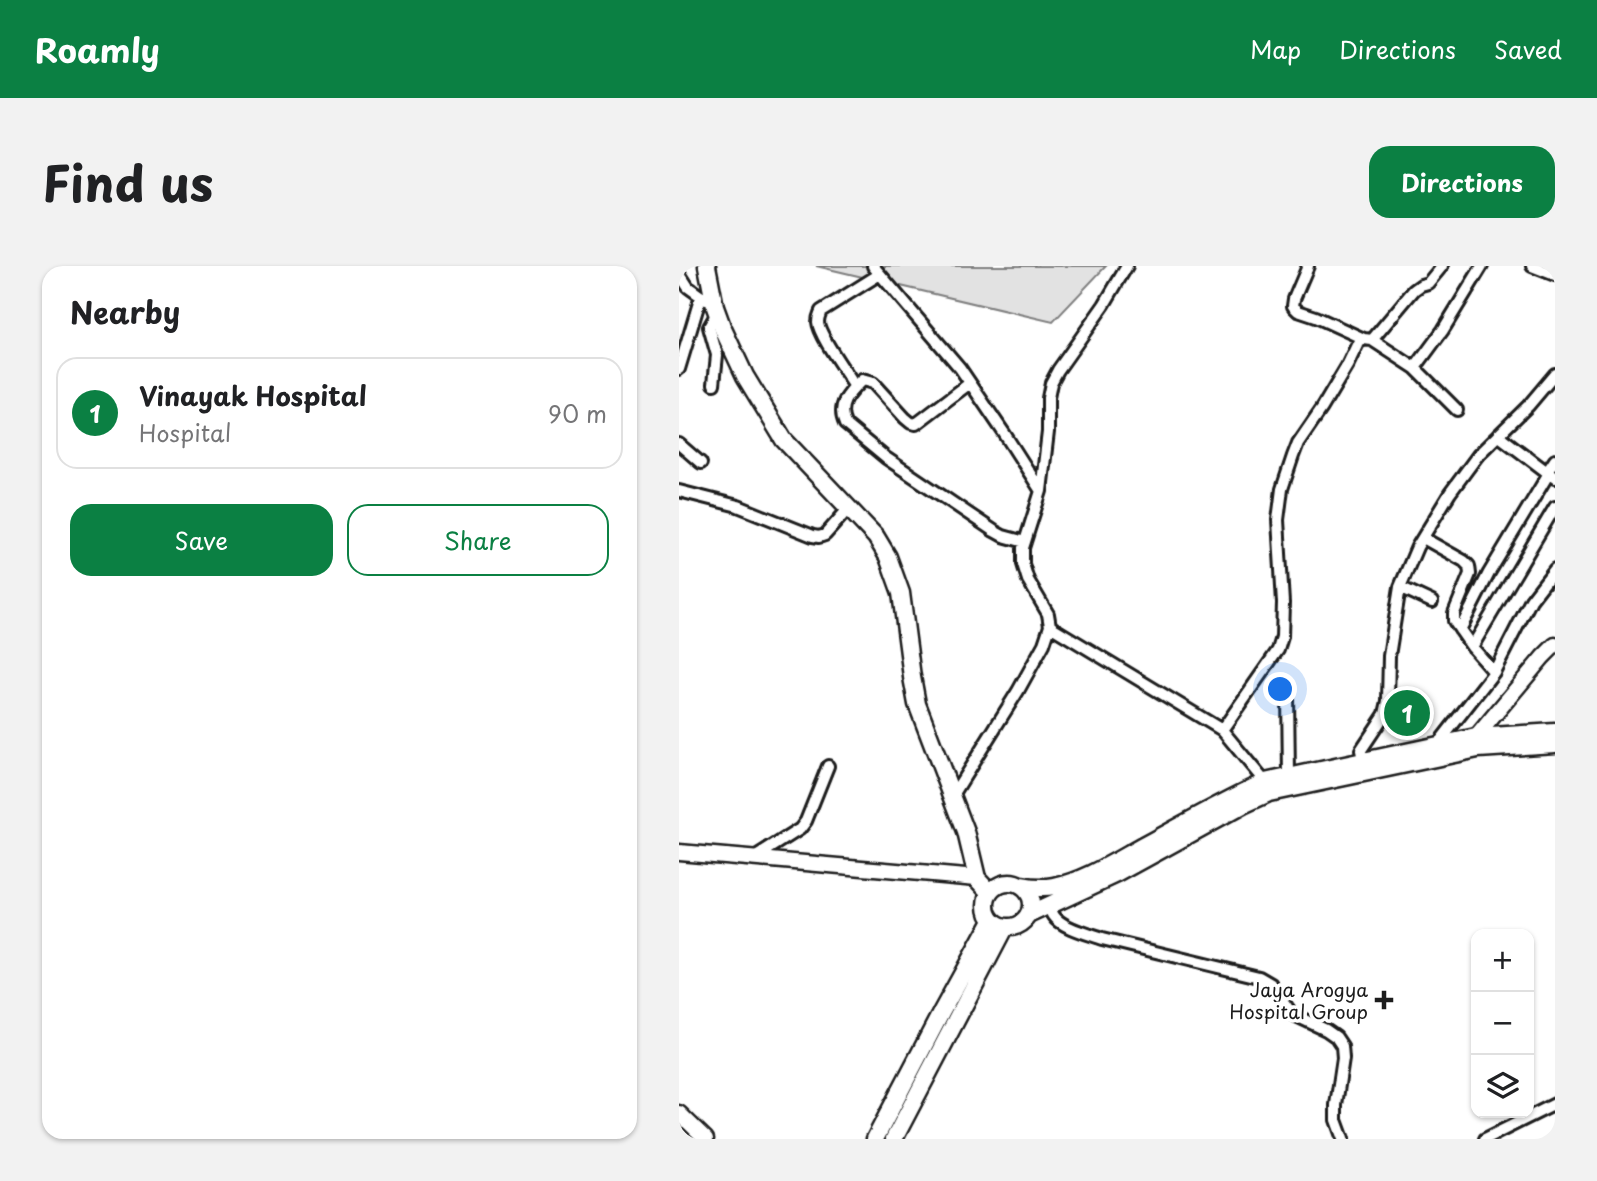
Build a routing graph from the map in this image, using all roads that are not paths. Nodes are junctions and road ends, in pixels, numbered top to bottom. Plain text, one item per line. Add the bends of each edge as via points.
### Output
1 (707, 266) edge
2 (1127, 266) edge
3 (1308, 266) edge
4 (1442, 266) edge
5 (1482, 266) edge
6 (1532, 266) edge
7 (876, 270) edge
8 (679, 273) edge
9 (1555, 275) edge
10 (701, 296) junction
11 (716, 310) junction
12 (1368, 339) junction
13 (1415, 368) junction
14 (679, 369) edge
15 (1555, 374) edge
16 (970, 383) junction
17 (713, 384) dead end
18 (855, 387) junction
19 (1457, 410) dead end
20 (1498, 435) junction
21 (679, 444) edge
22 (1555, 460) edge
23 (701, 463) dead end
24 (1550, 474) edge
25 (679, 491) edge
26 (1041, 491) junction
27 (1555, 507) edge
28 (849, 508) junction
29 (1423, 538) junction
30 (1025, 542) junction
31 (1555, 569) edge
32 (1400, 587) junction
33 (1432, 601) dead end
34 (1050, 626) junction
35 (1460, 630) junction
36 (1555, 645) edge
37 (1472, 647) junction
38 (1494, 672) junction
39 (1288, 693) dead end
40 (1223, 730) junction
41 (1555, 732) edge
42 (1477, 743) junction
43 (1555, 744) edge
44 (1437, 745) junction
45 (1363, 760) junction
46 (828, 766) dead end
47 (1289, 776) junction
48 (1267, 787) junction
49 (953, 795) junction
50 (679, 852) edge
51 (753, 859) junction
52 (978, 878) junction
53 (1021, 886) junction
54 (990, 892) junction
55 (1050, 904) junction
56 (1029, 915) junction
57 (998, 924) junction
58 (1555, 1104) edge
59 (679, 1113) edge
60 (706, 1139) edge
61 (875, 1139) edge
62 (894, 1139) edge
63 (1343, 1139) edge
64 (1485, 1139) edge

1 - 11 main road
2 - 26 street via 1051,383
3 - 12 street via 1293,306
4 - 12 street
5 - 13 street
6 - 9 street
7 - 16 street
7 - 18 street via 818,318 823,335
8 - 10 street
10 - 11 street
10 - 14 street
11 - 17 street via 709,327 717,355
11 - 28 main road via 745,376 785,440
12 - 13 street
12 - 40 street via 1358,343 1293,456 1278,520 1282,637 1278,650
13 - 19 street
15 - 20 street
16 - 18 street via 916,424 873,383 862,380
16 - 26 street
18 - 30 street via 842,405 845,424 886,458 987,526
20 - 24 street
20 - 29 street via 1450,493
21 - 23 street
22 - 24 street
24 - 35 street
25 - 28 street via 738,506 820,537
26 - 30 street
27 - 37 street
28 - 49 main road via 888,557 901,593 917,704
29 - 32 street
29 - 35 street via 1469,566 1453,617
30 - 34 street via 1027,580 1048,614
31 - 38 street via 1531,600
32 - 33 street
32 - 45 street via 1389,656 1388,701 1385,714 1361,751
34 - 40 street
34 - 49 street via 1018,691
35 - 37 street
36 - 42 street
37 - 38 street
38 - 44 street
39 - 47 street
40 - 48 street
41 - 42 main road
42 - 43 main road
42 - 44 main road
42 - 48 main road
44 - 45 main road
45 - 47 main road
46 - 51 street via 800,830
47 - 48 main road
48 - 53 main road via 1237,794 1070,883
48 - 55 main road via 1243,805 1117,874
49 - 52 main road
50 - 51 street
51 - 52 street
52 - 54 main road
53 - 54 main road via 1005,883
53 - 56 main road via 1031,901
54 - 57 main road via 986,906
55 - 56 main road
55 - 63 street via 1054,916 1078,931 1259,977 1271,984 1292,1014 1326,1030 1342,1046 1336,1120
56 - 57 main road via 1019,925
57 - 61 main road via 942,1010
57 - 62 main road
58 - 64 street
59 - 60 street

